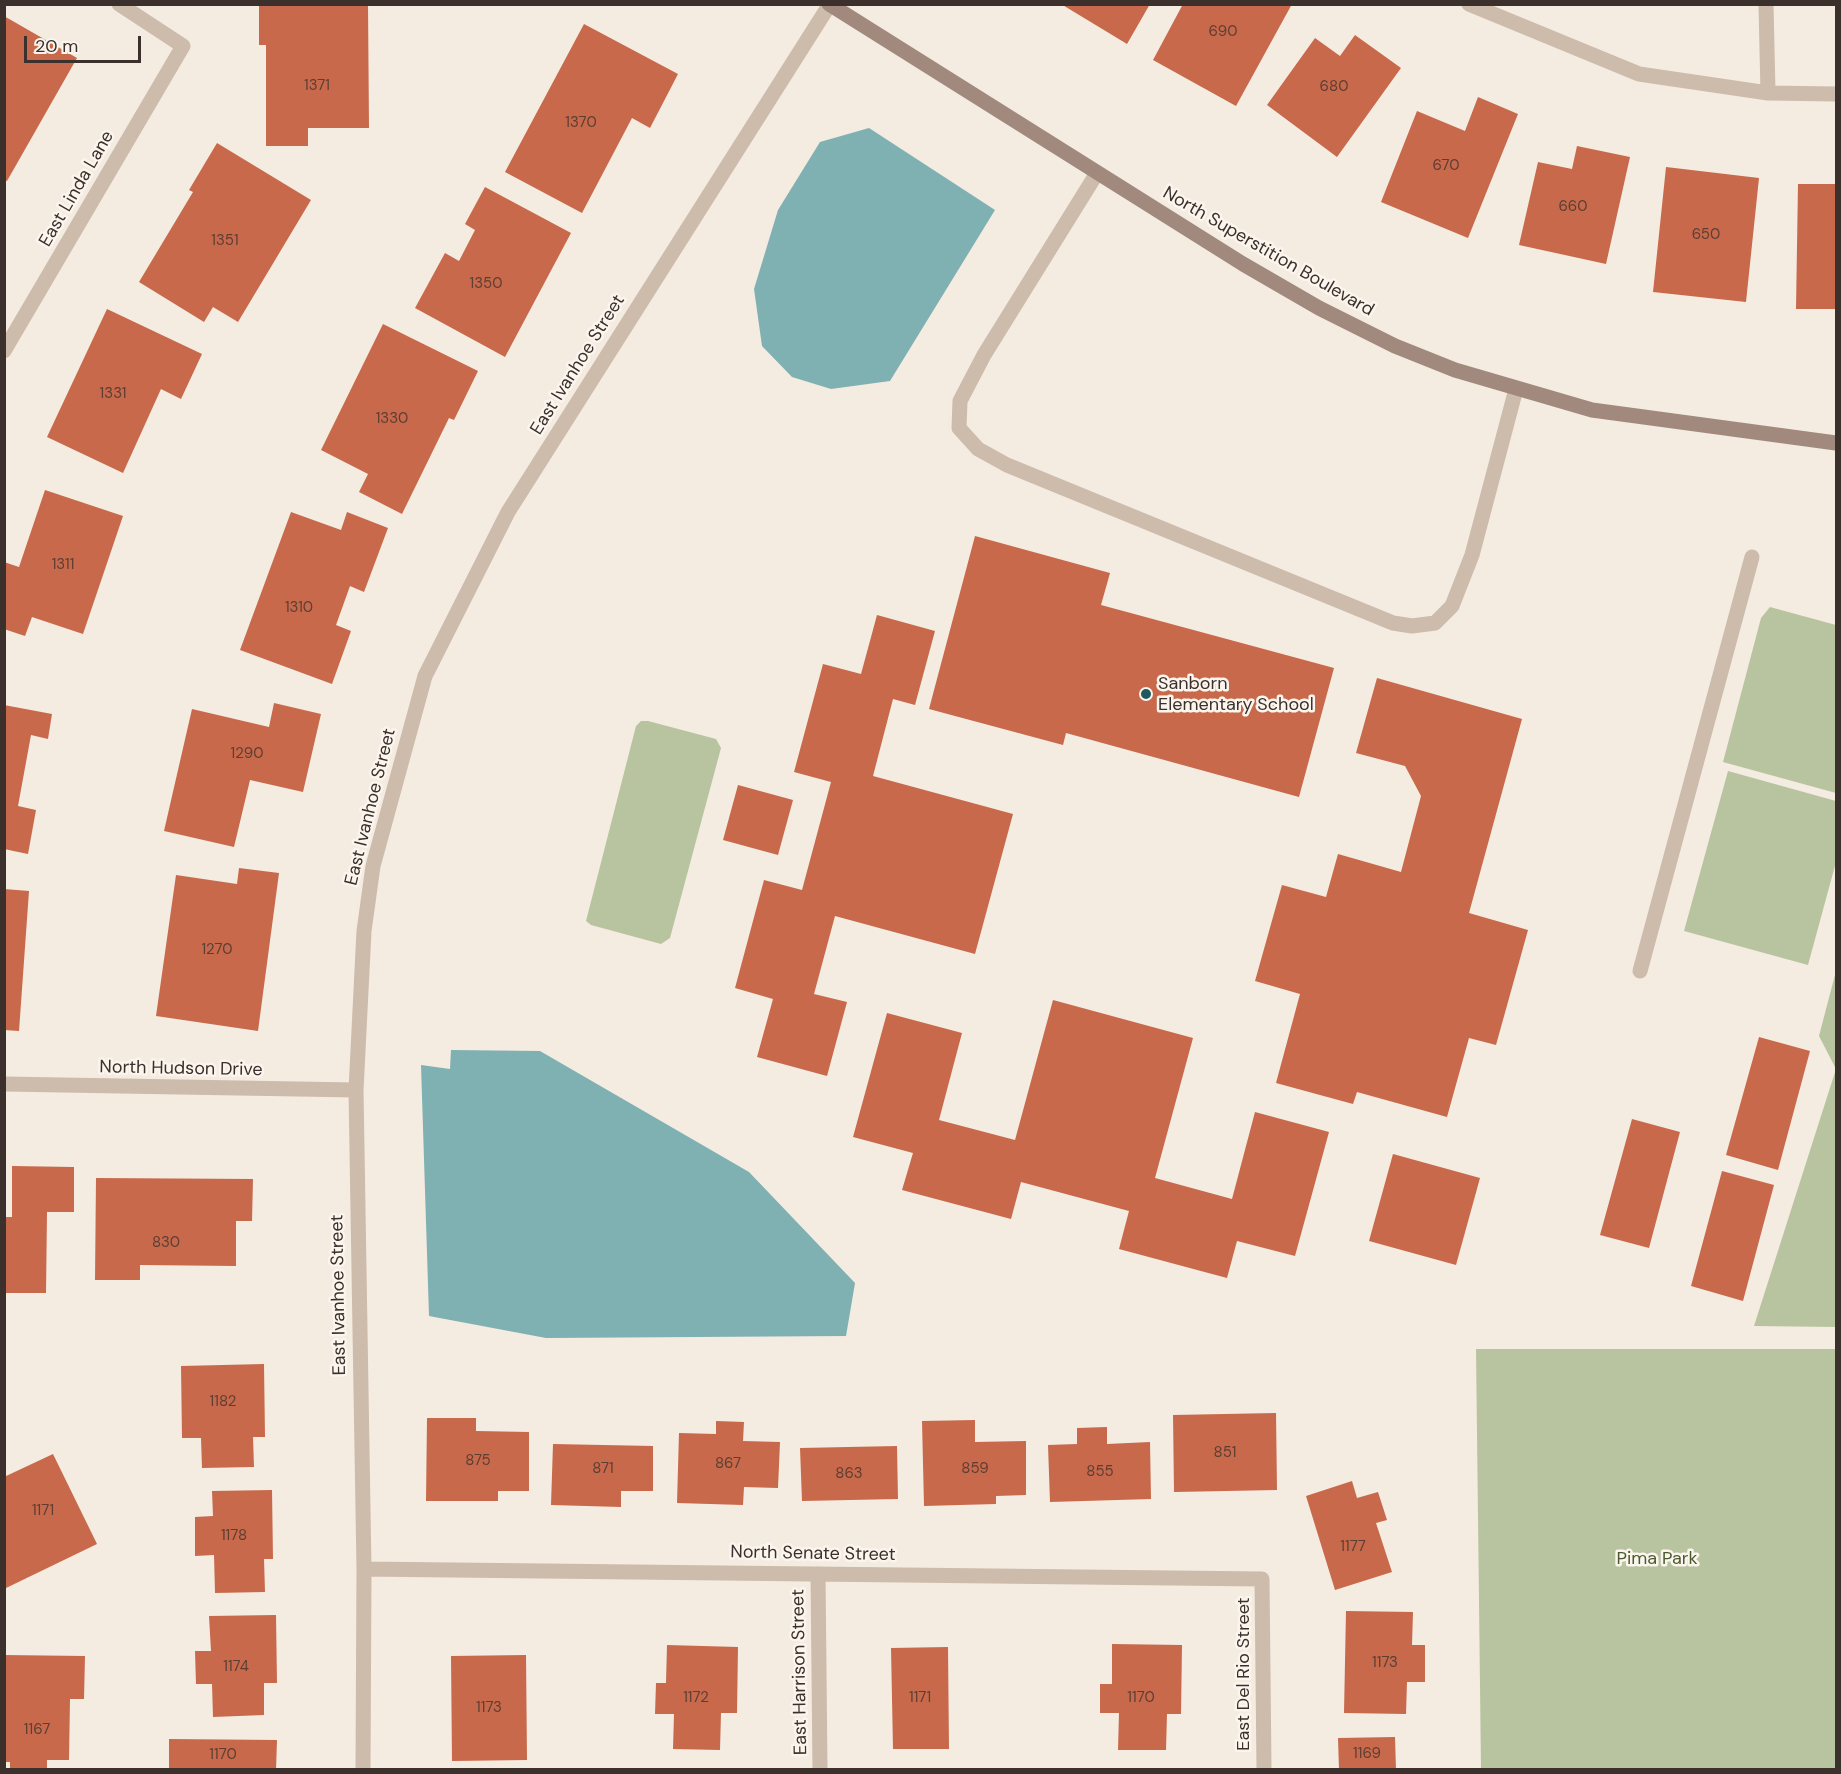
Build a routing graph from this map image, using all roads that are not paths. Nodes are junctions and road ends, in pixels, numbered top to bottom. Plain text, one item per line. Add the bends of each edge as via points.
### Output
1 (119, 4) edge
2 (1469, 4) edge
3 (1766, 4) edge
4 (830, 5) edge
5 (1768, 93) junction
6 (1836, 94) edge
7 (1097, 173) junction
8 (4, 351) edge
9 (1516, 389) junction
10 (1836, 443) edge
11 (1752, 557) dead end
12 (1640, 971) dead end
13 (4, 1084) edge
14 (356, 1090) junction
15 (364, 1569) junction
16 (818, 1574) junction
17 (1262, 1579) joint
18 (363, 1770) edge
19 (820, 1770) edge
20 (1264, 1770) edge

1 - 8 street, East Linda Lane via 183,46
2 - 5 street via 1639,74
3 - 5 street
4 - 7 street, North Superstition Boulevard
4 - 14 street, East Ivanhoe Street via 508,512 425,676 373,866 364,931
5 - 6 street
7 - 9 street, North Superstition Boulevard via 1318,308 1405,350
7 - 9 street via 984,355 960,401 959,428 978,449 1007,465 1393,623 1412,626 1435,622 1452,606 1472,555
9 - 10 street, North Superstition Boulevard via 1592,410
11 - 12 street
13 - 14 street, North Hudson Drive
14 - 15 street, East Ivanhoe Street
15 - 16 street, North Senate Street
15 - 18 street, East Ivanhoe Street
16 - 17 street, North Senate Street
16 - 19 street, East Harrison Street
17 - 20 street, East Del Rio Street

